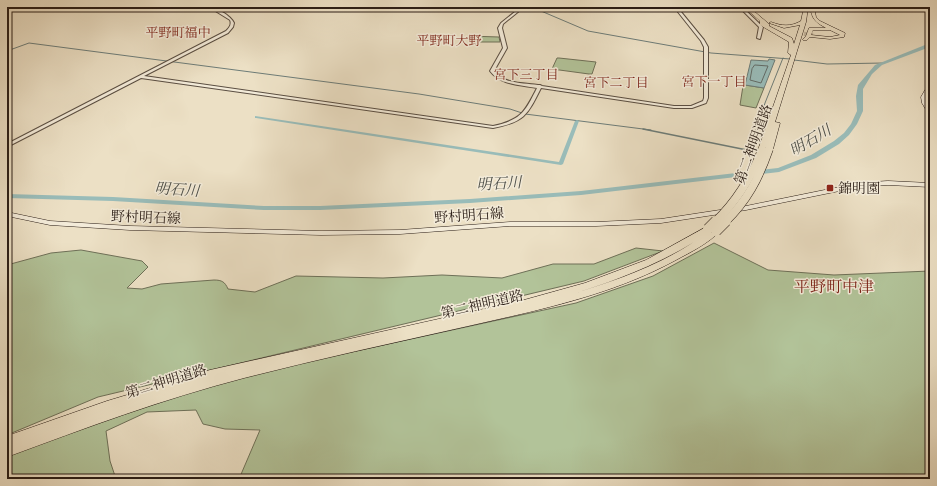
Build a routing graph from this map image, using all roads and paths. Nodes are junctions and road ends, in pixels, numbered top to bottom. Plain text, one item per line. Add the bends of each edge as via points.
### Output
1 (210, 7) edge
2 (523, 7) edge
3 (675, 7) edge
4 (806, 7) edge
5 (811, 7) edge
6 (748, 8) edge
7 (810, 15) junction
8 (760, 19) junction
9 (804, 22) junction
10 (794, 33) tunnel mouth
11 (759, 38) dead end
12 (804, 39) junction
13 (794, 57) junction
14 (140, 77) junction
15 (540, 86) junction
16 (930, 89) edge
17 (930, 112) edge
18 (7, 146) edge
19 (930, 185) edge
20 (7, 214) edge
21 (712, 230) junction
22 (7, 442) edge
23 (7, 450) edge

1 - 14 street via 228,16 232,23 230,29
2 - 15 street via 500,28 505,48 492,71 505,81
3 - 15 street via 706,47 706,98 700,105 674,107
4 - 7 highway, 第二神明道路
5 - 7 highway
6 - 8 highway
6 - 11 street via 762,27
7 - 9 highway, 第二神明道路
7 - 12 highway, 第二神明道路
7 - 12 highway via 818,22 843,34 836,38 813,36 833,37 840,34 833,30 814,28
8 - 9 highway via 787,28
8 - 10 highway via 776,29
8 - 13 highway via 762,24 790,39
9 - 13 highway, 第二神明道路
12 - 13 highway, 第二神明道路
13 - 21 highway, 第二神明道路, bridge via 765,149 760,175 738,212
14 - 15 street via 493,127 511,124 521,118
14 - 18 street
16 - 17 main road via 923,97
19 - 20 main road, 野村明石線 via 853,185 746,208 661,221 611,224 510,224 400,232 321,233 130,228 50,223
21 - 22 highway, 第二神明道路 via 656,260 583,287 196,379
21 - 23 highway, 第二神明道路 via 695,246 662,264 612,285 498,316 277,365 195,387

